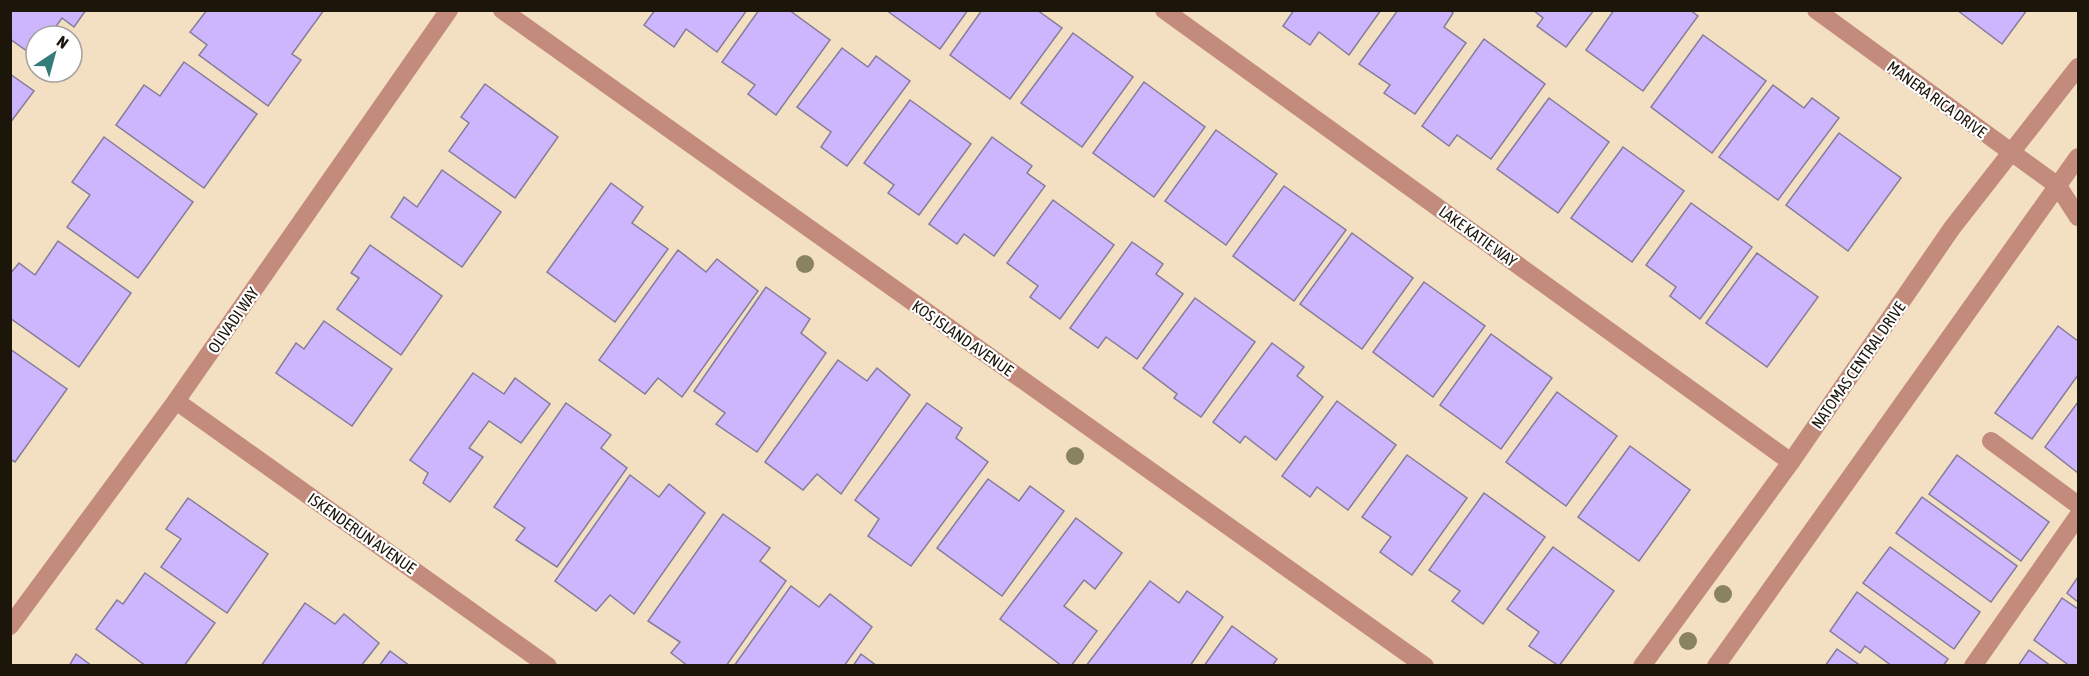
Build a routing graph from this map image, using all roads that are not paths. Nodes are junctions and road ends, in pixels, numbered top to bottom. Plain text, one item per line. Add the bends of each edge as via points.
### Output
1 (449, 10) edge
2 (502, 10) edge
3 (1164, 10) edge
4 (1816, 10) edge
5 (2079, 67) edge
6 (2011, 153) junction
7 (2079, 156) edge
8 (2058, 186) junction
9 (2079, 191) edge
10 (2079, 217) edge
11 (176, 401) junction
12 (1991, 441) dead end
13 (1791, 462) junction
14 (2079, 505) edge
15 (2079, 516) edge
16 (10, 626) edge
17 (548, 666) edge
18 (1425, 666) edge
19 (1642, 666) edge
20 (1716, 666) edge
21 (1973, 666) edge

1 - 11 street, OLIVADI WAY
2 - 18 street, KOS ISLAND AVENUE
3 - 13 street, LAKE KATIE WAY
4 - 6 street, MANERA RICA DRIVE
5 - 6 street, NATOMAS CENTRAL DRIVE
6 - 8 street, MANERA RICA DRIVE
6 - 13 street, NATOMAS CENTRAL DRIVE via 1952,228
7 - 8 street
8 - 9 street, MANERA RICA DRIVE
8 - 10 street, MANERA RICA DRIVE
8 - 20 street
11 - 16 street, OLIVADI WAY
11 - 17 street, ISKENDERUN AVENUE
12 - 14 street
13 - 19 street, NATOMAS CENTRAL DRIVE
15 - 21 street

